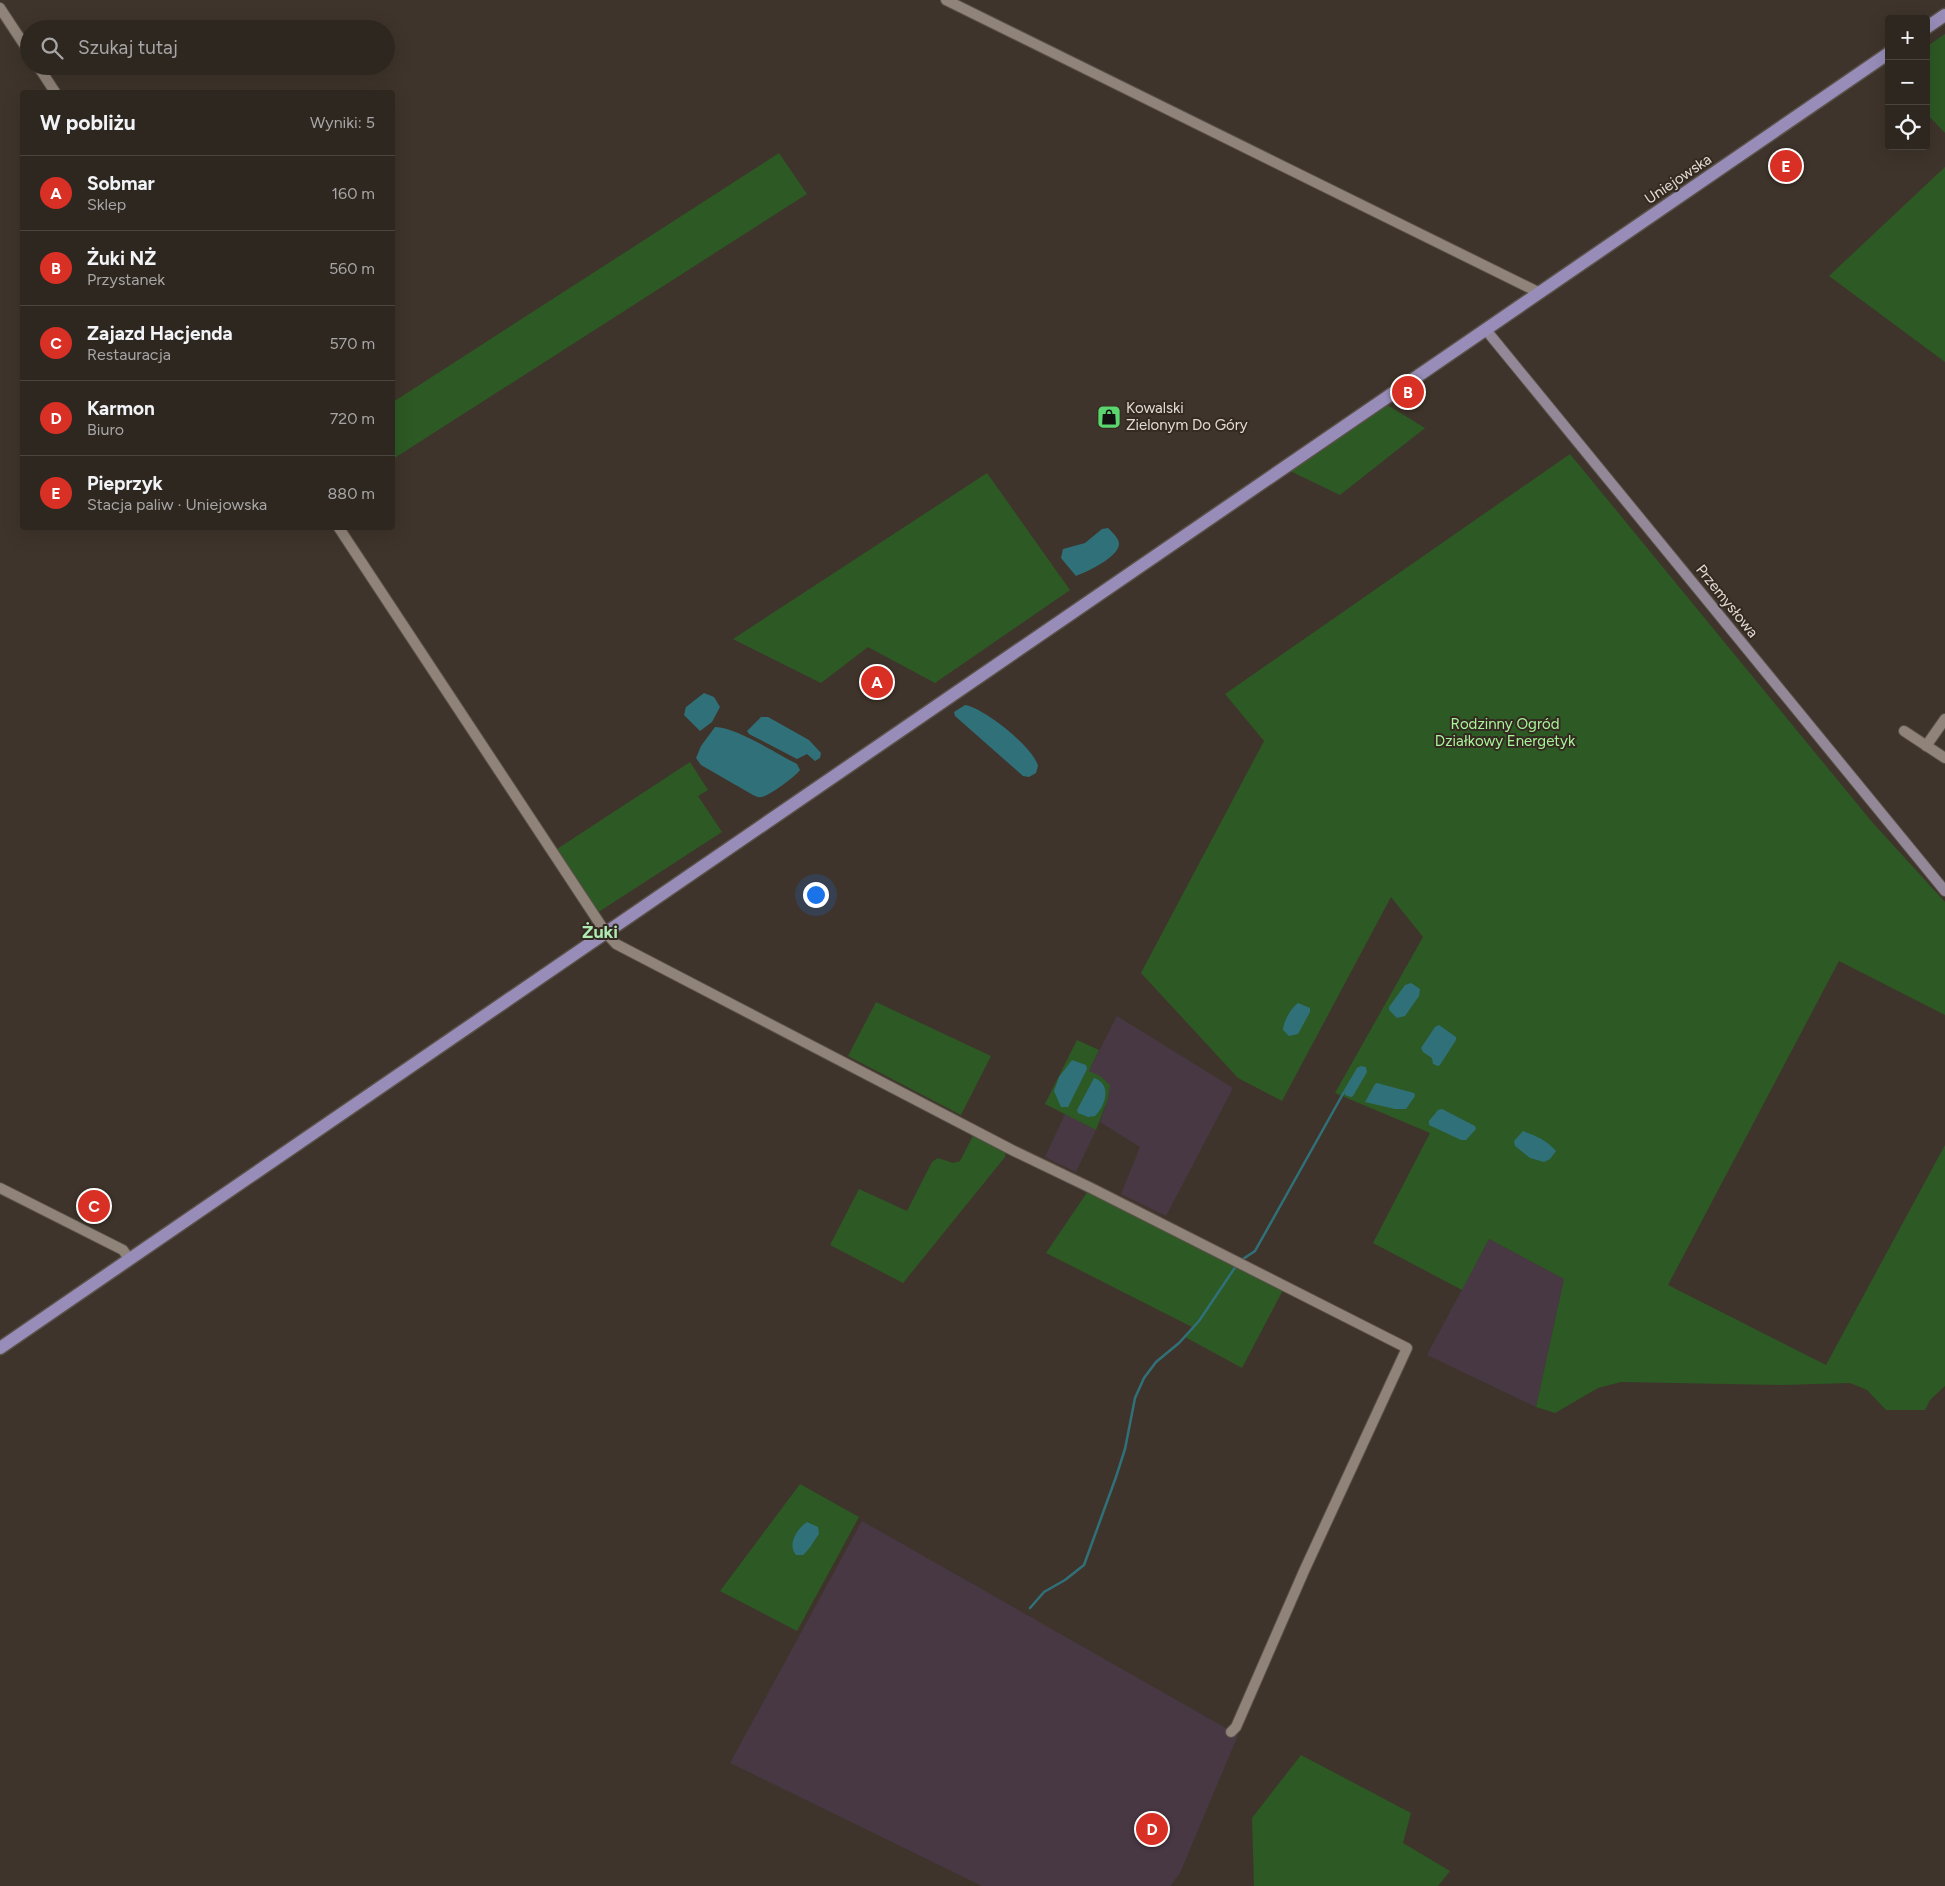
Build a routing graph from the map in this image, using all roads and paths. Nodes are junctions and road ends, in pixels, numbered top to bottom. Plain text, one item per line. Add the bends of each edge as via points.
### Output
1 (946, 0) edge
2 (0, 8) edge
3 (1945, 15) edge
4 (1930, 25) edge
5 (20, 38) edge
6 (1885, 56) edge
7 (44, 75) edge
8 (54, 90) edge
9 (1540, 293) junction
10 (1486, 330) junction
11 (340, 530) edge
12 (1945, 719) edge
13 (1904, 731) dead end
14 (1926, 746) junction
15 (1945, 758) edge
16 (1945, 891) edge
17 (606, 933) junction
18 (0, 1188) edge
19 (130, 1259) junction
20 (0, 1348) edge
21 (1231, 1732) dead end

1 - 9 street
2 - 5 street
3 - 4 main road
6 - 9 main road, Uniejowska
7 - 8 street
9 - 10 main road, Uniejowska
10 - 16 main road, Przemysłowa
10 - 17 main road, Uniejowska
11 - 17 street
12 - 14 street
13 - 14 street
14 - 15 street
17 - 19 main road, Uniejowska
17 - 21 street via 616,944 776,1028 1407,1348
18 - 19 street via 123,1250
19 - 20 main road, Uniejowska

